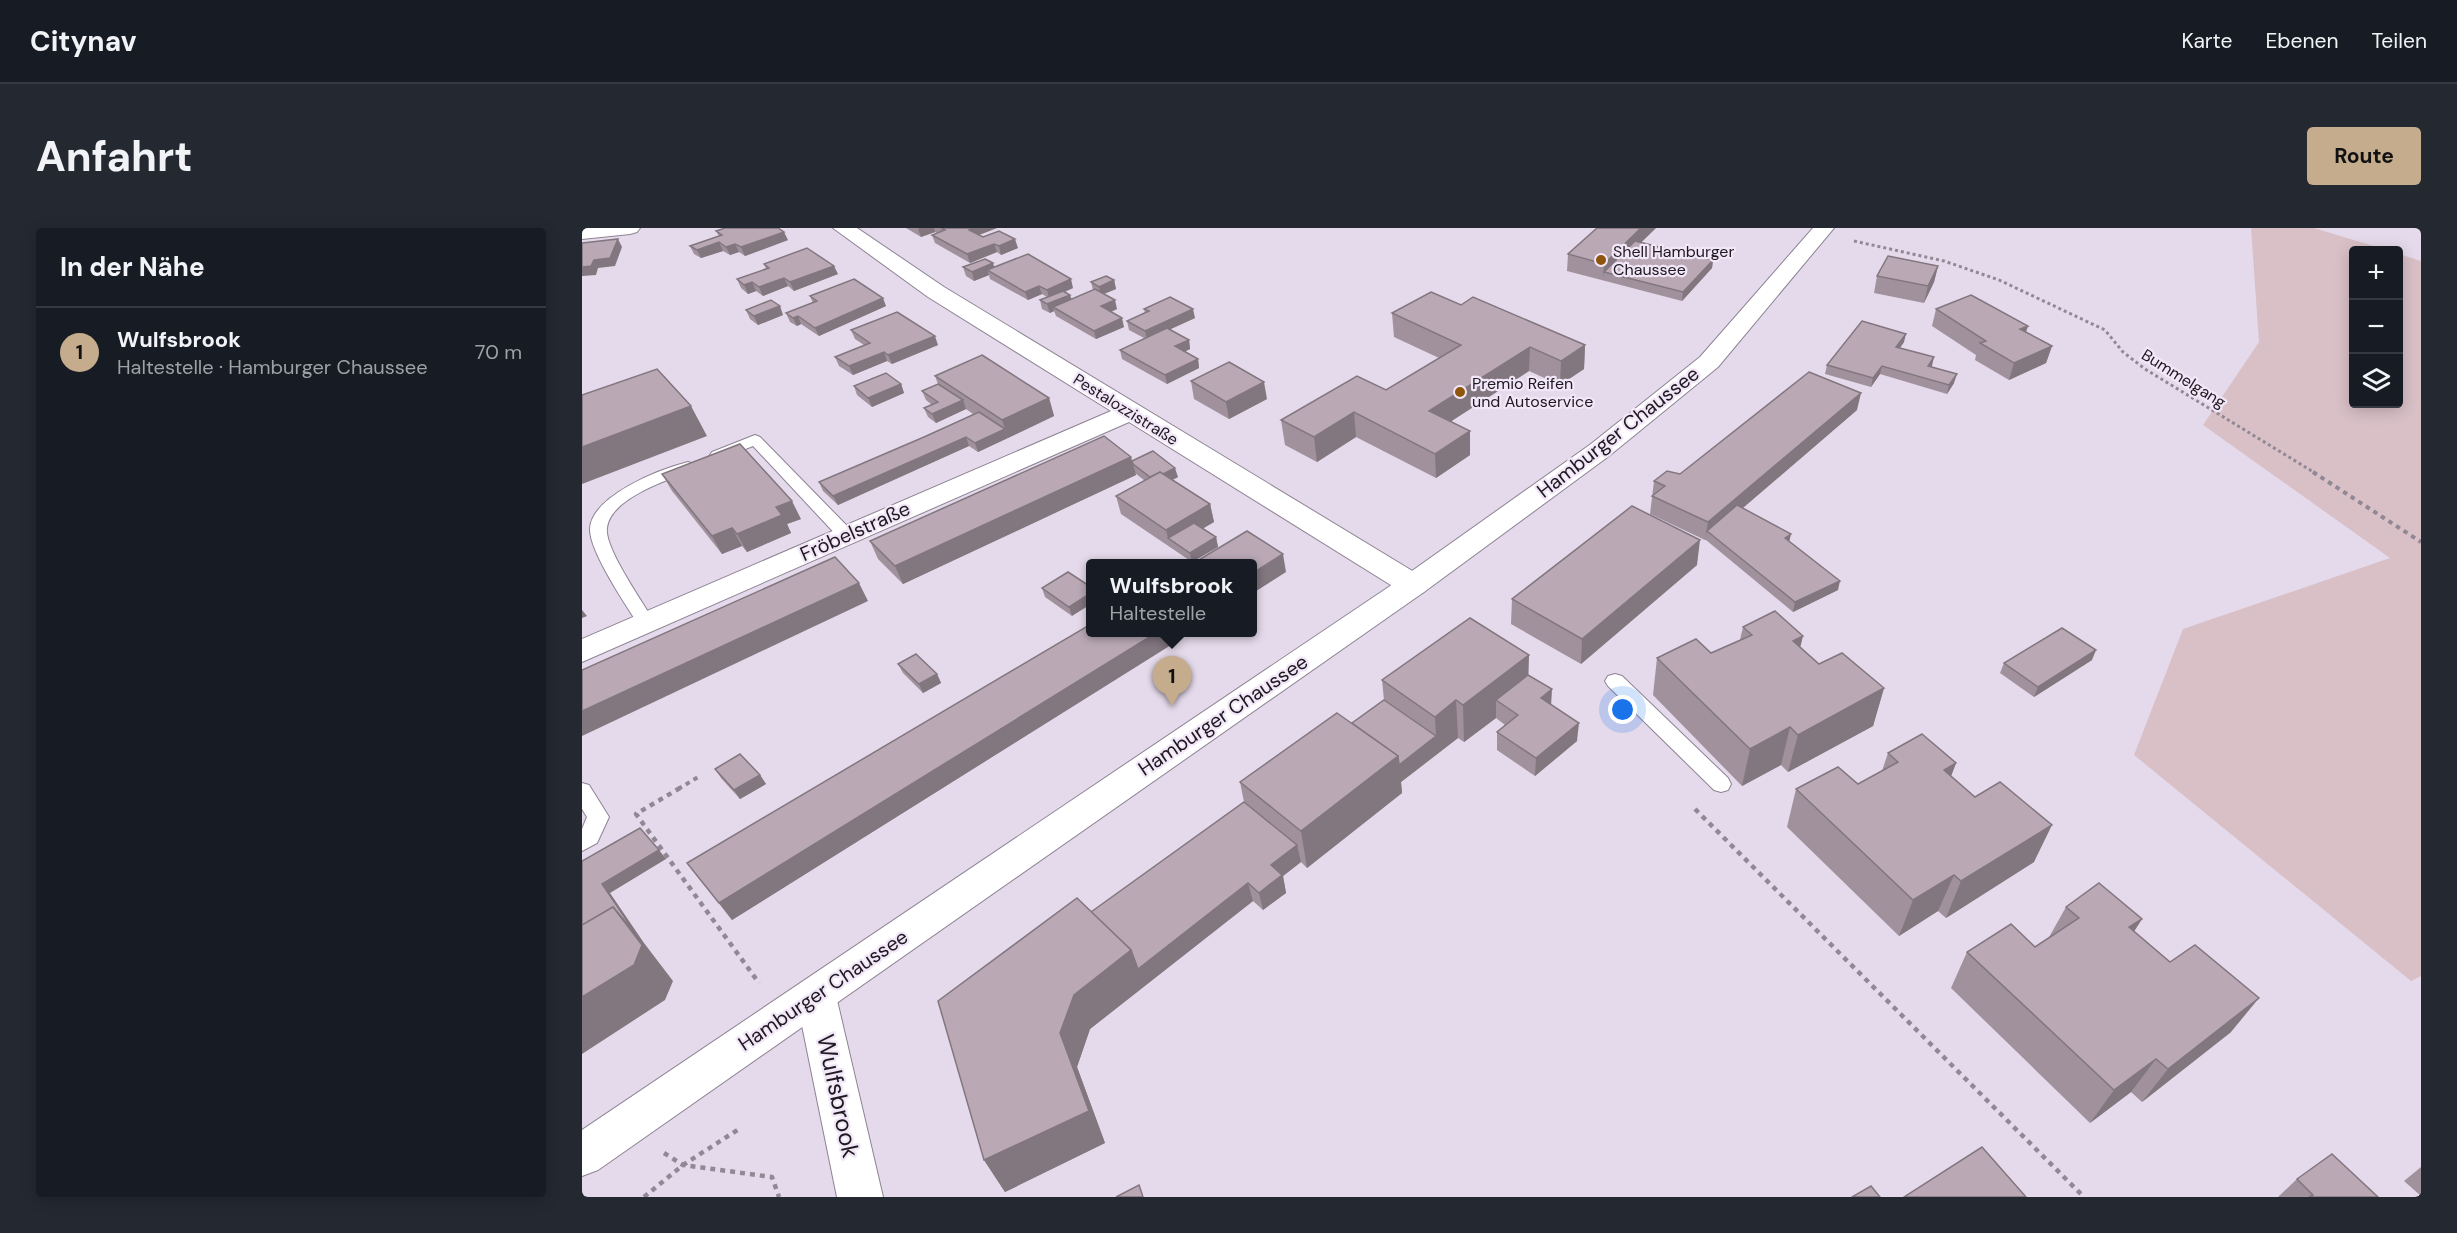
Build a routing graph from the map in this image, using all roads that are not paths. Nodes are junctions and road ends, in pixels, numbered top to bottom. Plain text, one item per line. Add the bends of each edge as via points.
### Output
1 (630, 228) edge
2 (843, 228) edge
3 (1823, 231) edge
4 (582, 233) edge
5 (1129, 412) junction
6 (846, 535) junction
7 (1413, 585) junction
8 (646, 623) junction
9 (582, 651) edge
10 (1614, 681) dead end
11 (1721, 784) dead end
12 (582, 791) edge
13 (582, 843) edge
14 (800, 1006) junction
15 (582, 1155) edge
16 (860, 1197) edge

1 - 4 street
2 - 5 street, Pestalozzistraße via 936,292
3 - 7 street, Hamburger Chaussee via 1709,362 1600,450
5 - 6 street, Fröbelstraße
5 - 7 street, Pestalozzistraße
6 - 8 street, Fröbelstraße
6 - 8 lane via 755,440 638,488 609,508 598,527 602,546
7 - 14 street, Hamburger Chaussee
8 - 9 street, Fröbelstraße
10 - 11 lane
12 - 13 lane via 598,817 590,837
14 - 15 street, Hamburger Chaussee
14 - 16 street, Wulfsbrook

